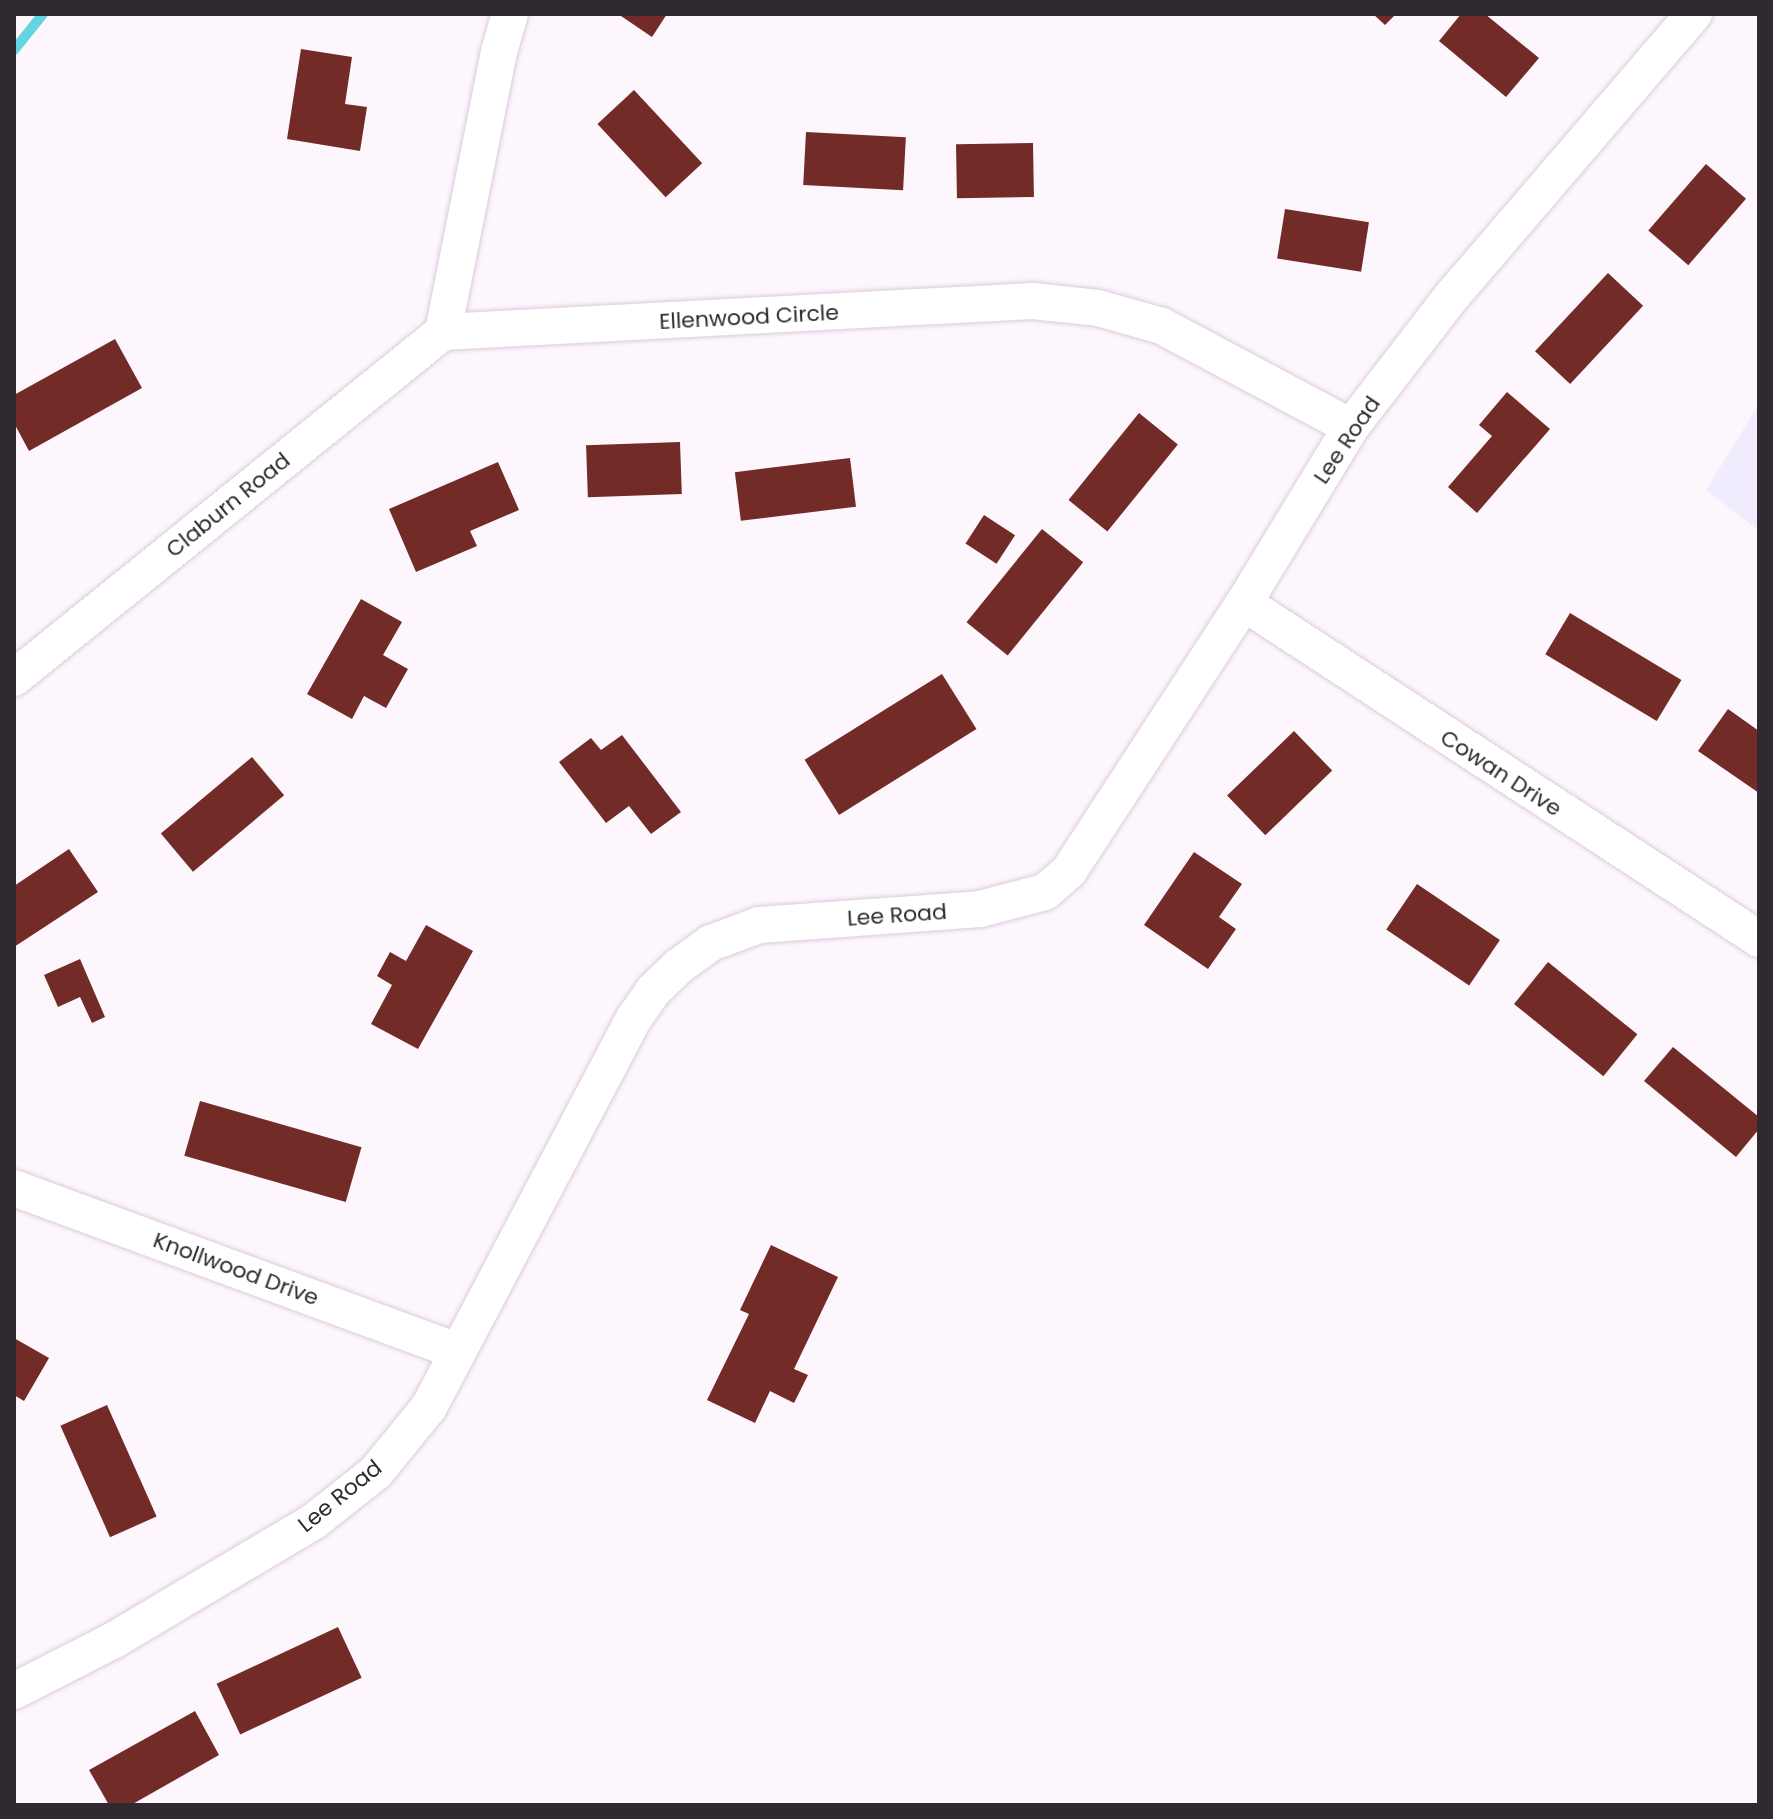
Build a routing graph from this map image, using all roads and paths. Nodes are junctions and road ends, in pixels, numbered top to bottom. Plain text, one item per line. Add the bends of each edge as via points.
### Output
1 (510, 14) edge
2 (1692, 14) edge
3 (443, 332) junction
4 (1351, 427) junction
5 (1244, 603) junction
6 (14, 678) edge
7 (1759, 939) edge
8 (14, 1188) edge
9 (458, 1351) junction
10 (14, 1691) edge

1 - 3 street
2 - 4 street, Lee Road via 1452,296
3 - 4 street, Ellenwood Circle via 1033,301 1098,308 1162,326
3 - 6 street, Claburn Road
4 - 5 street, Lee Road
5 - 7 street, Cowan Drive
5 - 9 street, Lee Road via 1069,871 1045,892 980,909 759,925 711,943 679,966 635,1017
8 - 9 street, Knollwood Drive
9 - 10 street, Lee Road via 429,1407 376,1472 313,1522 114,1640

